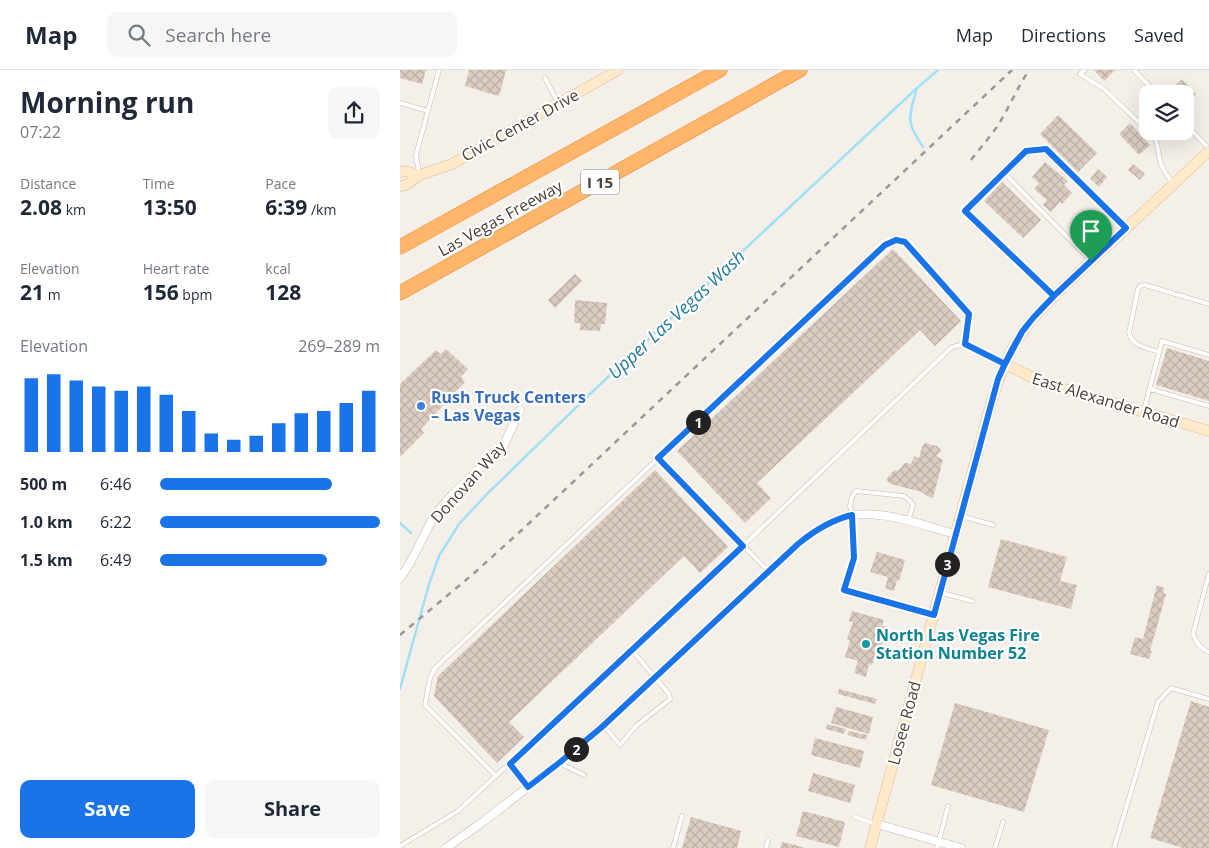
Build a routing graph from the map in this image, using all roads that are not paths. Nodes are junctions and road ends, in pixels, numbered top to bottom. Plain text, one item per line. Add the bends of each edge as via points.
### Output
1 (439, 70) edge
2 (618, 70) edge
3 (720, 70) edge
4 (800, 70) edge
5 (1084, 70) edge
6 (1134, 70) edge
7 (545, 78) dead end
8 (1148, 85) edge
9 (400, 103) edge
10 (558, 103) junction
11 (428, 111) junction
12 (1139, 122) edge
13 (1194, 133) edge
14 (1156, 140) edge
15 (1209, 150) edge
16 (400, 172) edge
17 (1004, 172) junction
18 (420, 175) junction
19 (1173, 184) junction
20 (400, 186) edge
21 (1126, 228) junction
22 (400, 247) edge
23 (1091, 261) junction
24 (400, 293) edge
25 (1054, 296) junction
26 (1209, 304) edge
27 (965, 344) junction
28 (1159, 352) junction
29 (1209, 355) edge
30 (1005, 364) junction
31 (1150, 389) junction
32 (1209, 406) edge
33 (520, 410) dead end
34 (1143, 412) junction
35 (1209, 431) edge
36 (658, 458) junction
37 (852, 515) junction
38 (960, 516) junction
39 (908, 521) junction
40 (993, 525) dead end
41 (955, 534) junction
42 (743, 546) junction
43 (768, 571) junction
44 (1209, 574) edge
45 (400, 578) edge
46 (940, 593) junction
47 (972, 601) dead end
48 (934, 615) junction
49 (632, 650) junction
50 (1209, 652) edge
51 (654, 678) junction
52 (1209, 699) edge
53 (603, 726) junction
54 (559, 763) junction
55 (510, 764) junction
56 (584, 775) dead end
57 (496, 776) junction
58 (528, 787) junction
59 (948, 806) dead end
60 (682, 816) dead end
61 (854, 817) dead end
62 (1003, 822) dead end
63 (877, 824) junction
64 (768, 840) dead end
65 (937, 845) edge
66 (400, 846) edge
67 (446, 848) edge
68 (673, 848) edge
69 (766, 848) edge
70 (870, 848) edge
71 (961, 848) edge
72 (995, 848) edge
73 (1114, 848) edge

1 - 11 lane
2 - 10 main road, Civic Center Drive
3 - 22 highway, Las Vegas Freeway / I 15
4 - 24 highway, Las Vegas Freeway / I 15
5 - 12 lane via 1080,74 1104,89
6 - 8 lane
7 - 10 lane
9 - 11 lane
10 - 18 main road, Civic Center Drive via 452,164
11 - 18 lane via 416,155
13 - 15 lane
14 - 19 lane via 1161,166
15 - 19 main road, Losee Road
16 - 18 main road
17 - 21 lane via 1026,151 1046,149
17 - 23 lane
17 - 25 lane via 965,211
18 - 20 main road
19 - 21 main road, Losee Road
21 - 23 main road, Losee Road
23 - 25 main road, Losee Road
25 - 30 main road, Losee Road via 1022,332
26 - 28 lane via 1140,286 1130,339
27 - 30 lane
27 - 36 lane via 969,314 905,242 896,240 885,245
27 - 42 lane via 952,347
28 - 29 lane via 1162,341
28 - 31 lane
30 - 34 main road, East Alexander Road via 1044,383
30 - 38 main road, Losee Road
31 - 32 lane
31 - 34 lane
33 - 45 street, Donovan Way via 504,445 451,496
34 - 35 main road, East Alexander Road
36 - 42 lane
36 - 57 lane via 432,673 426,705
37 - 39 street
37 - 39 lane via 850,506 856,490 894,494 904,496 913,505
37 - 43 street via 832,521 812,533
37 - 48 lane via 854,558 844,590
38 - 40 lane
38 - 41 main road, Losee Road
39 - 41 street
41 - 46 main road, Losee Road
42 - 43 lane
42 - 49 lane
43 - 51 street
44 - 50 lane via 1193,634 1196,644
46 - 47 lane
46 - 48 main road, Losee Road
48 - 63 main road, Losee Road
49 - 51 lane
49 - 55 lane
51 - 53 street
51 - 53 lane via 670,699 636,726 620,745
52 - 73 lane via 1171,688 1158,702
53 - 54 street
54 - 56 lane
54 - 58 street
55 - 57 lane
55 - 58 lane
57 - 66 lane via 458,811
58 - 67 street
59 - 65 lane
60 - 68 lane
61 - 63 lane
62 - 72 lane
63 - 65 street
63 - 70 main road, Losee Road
64 - 69 lane
65 - 71 street

